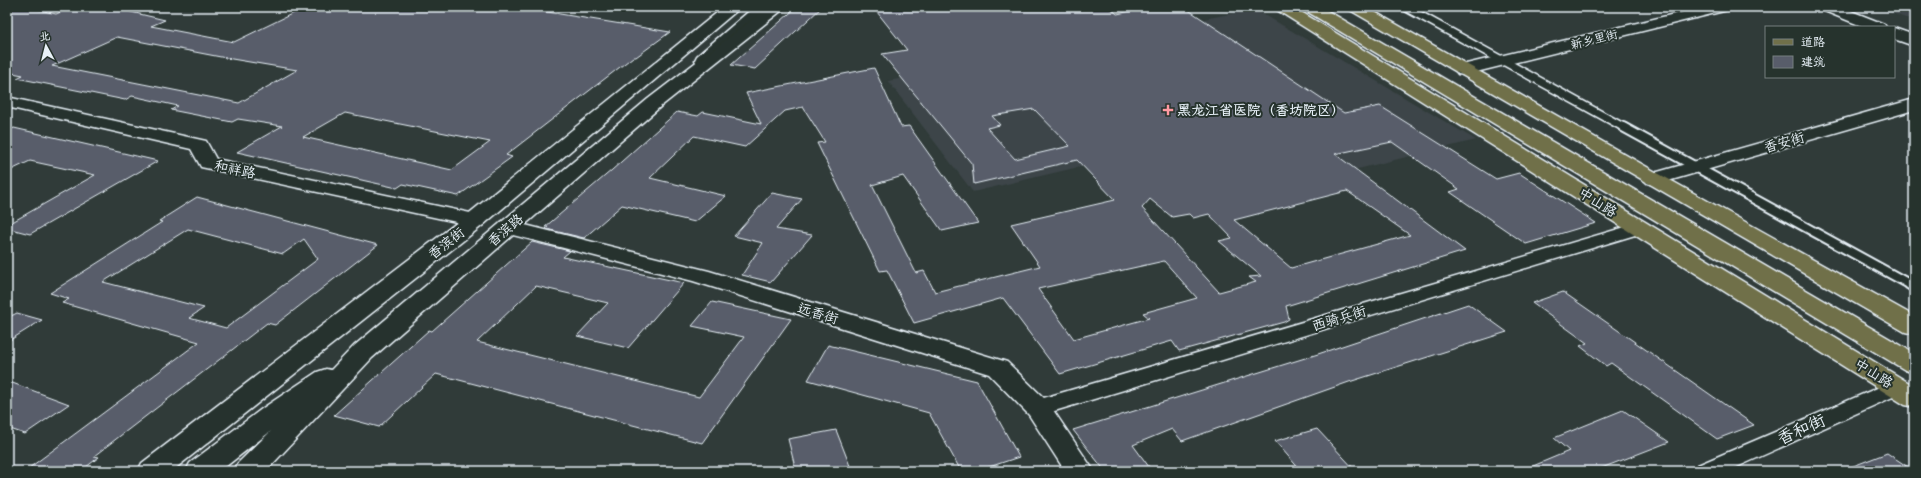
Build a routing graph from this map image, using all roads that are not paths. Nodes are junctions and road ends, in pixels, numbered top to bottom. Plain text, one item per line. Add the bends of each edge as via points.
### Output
1 (733, 7) edge
2 (778, 7) edge
3 (1282, 7) edge
4 (1310, 7) edge
5 (1328, 7) edge
6 (1355, 7) edge
7 (1405, 7) edge
8 (1723, 7) edge
9 (1826, 7) edge
10 (758, 11) edge
11 (1875, 26) edge
12 (1895, 33) edge
13 (1914, 41) edge
14 (1503, 61) junction
15 (1464, 70) junction
16 (7, 102) edge
17 (654, 103) junction
18 (1914, 104) edge
19 (1697, 167) junction
20 (1654, 180) junction
21 (475, 220) junction
22 (509, 227) junction
23 (1639, 228) junction
24 (1914, 286) edge
25 (1914, 326) edge
26 (1914, 349) edge
27 (363, 352) junction
28 (1914, 364) edge
29 (1905, 393) edge
30 (1038, 408) junction
31 (152, 471) edge
32 (200, 471) edge
33 (248, 471) edge
34 (1080, 471) edge
35 (1706, 471) edge

1 - 21 street, 香滨街
2 - 17 street, 香滨路
3 - 23 main road, 中山路
4 - 28 main road, 中山路
5 - 26 main road
6 - 15 main road
7 - 14 lane
8 - 14 street, 新乡里街
9 - 11 street
10 - 17 street
12 - 13 street
14 - 15 street, 新乡里街
14 - 19 lane
15 - 20 main road
16 - 21 street, 和祥路 via 199,145 208,163
17 - 22 street, 香滨路
18 - 19 street, 香安街
19 - 20 street, 香安街
19 - 24 lane
20 - 25 main road
21 - 31 street, 香滨街
22 - 27 street, 香滨路
22 - 30 street, 远香街 via 701,276 998,368
23 - 29 main road, 中山路
23 - 30 street, 西骑兵街
27 - 32 street via 273,415
27 - 33 street, 香滨路
29 - 35 street, 香和街
30 - 34 street, 远香街

